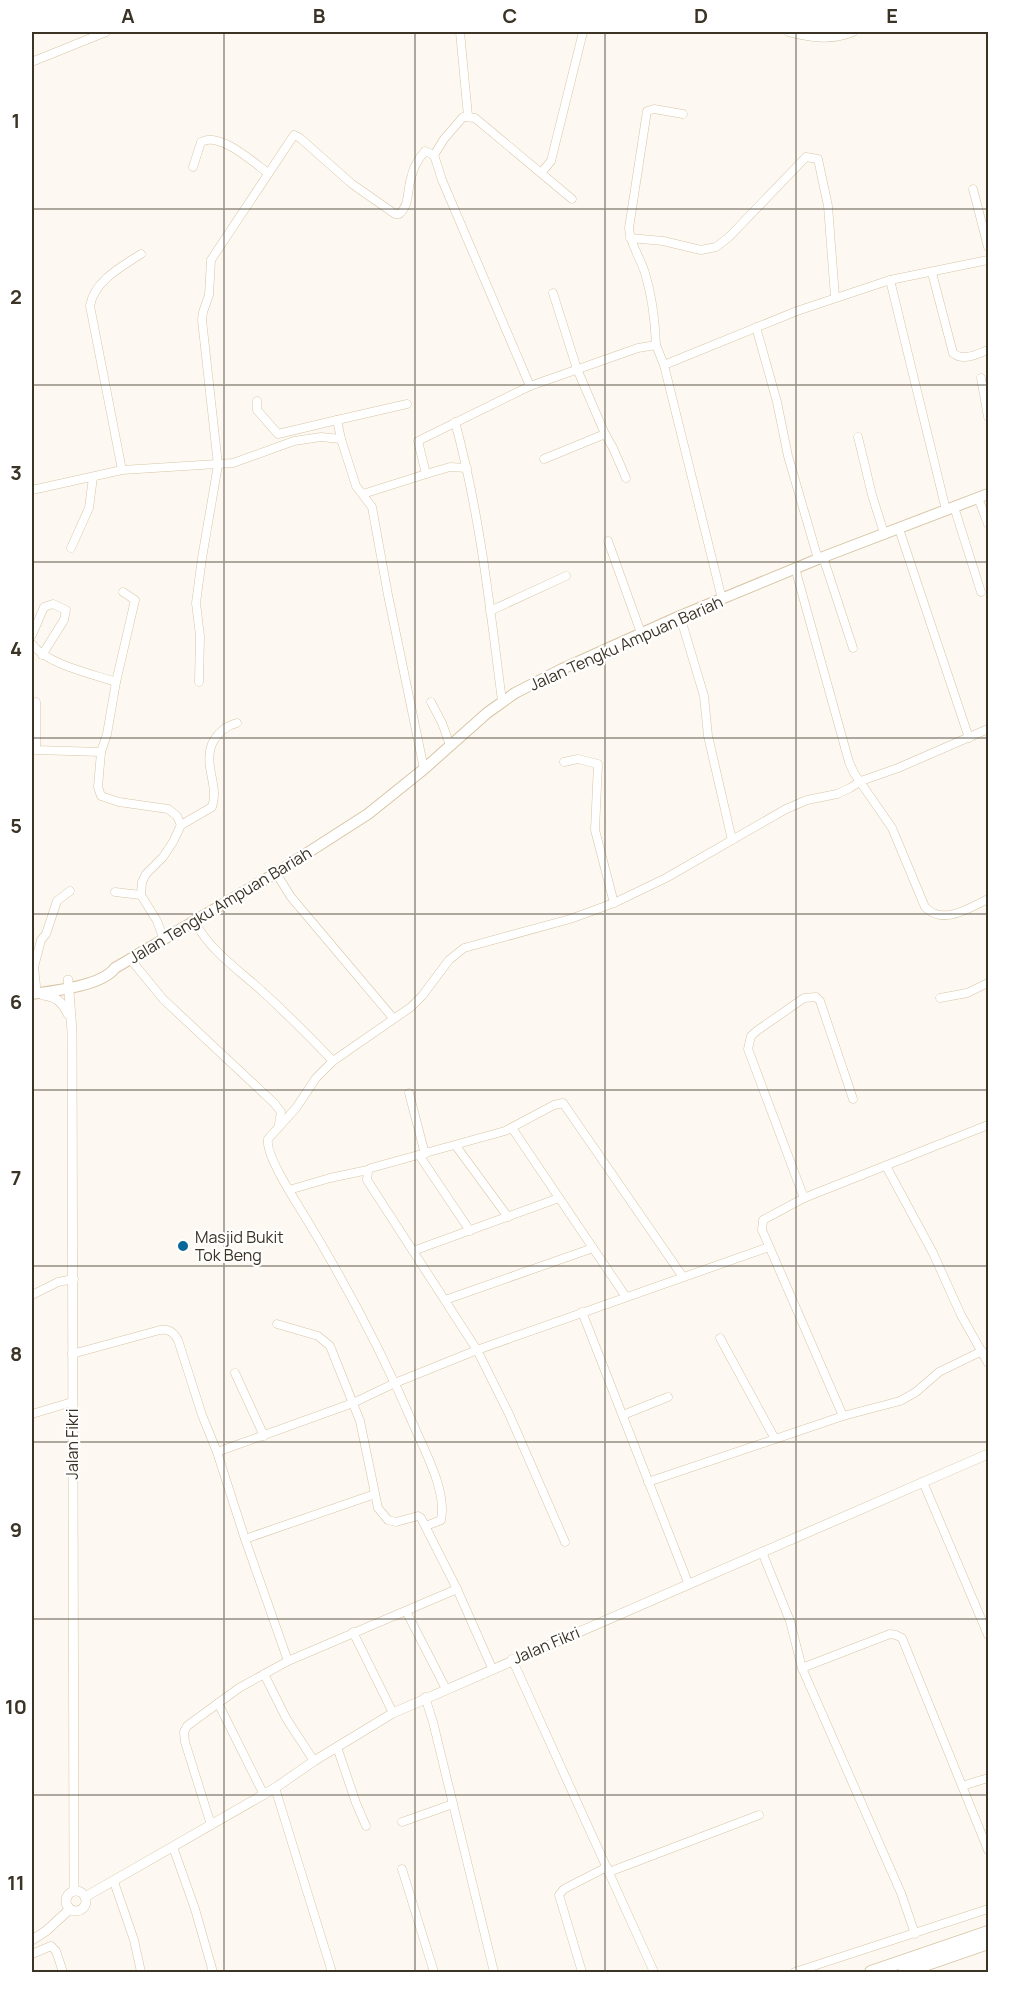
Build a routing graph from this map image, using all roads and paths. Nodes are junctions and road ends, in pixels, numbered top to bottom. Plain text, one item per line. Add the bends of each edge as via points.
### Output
1 (106, 32) edge
2 (460, 32) edge
3 (583, 32) edge
4 (788, 32) edge
5 (850, 32) edge
6 (34, 61) dead end
7 (683, 114) dead end
8 (468, 116) junction
9 (434, 155) junction
10 (193, 167) dead end
11 (268, 173) junction
12 (541, 173) junction
13 (973, 189) dead end
14 (572, 199) dead end
15 (630, 238) junction
16 (988, 247) edge
17 (141, 254) dead end
18 (988, 260) edge
19 (932, 273) junction
20 (890, 280) junction
21 (553, 292) dead end
22 (835, 297) junction
23 (756, 327) junction
24 (656, 345) junction
25 (988, 350) edge
26 (664, 365) junction
27 (577, 369) junction
28 (981, 378) dead end
29 (530, 386) junction
30 (257, 400) dead end
31 (407, 404) dead end
32 (988, 417) edge
33 (337, 420) junction
34 (455, 422) junction
35 (605, 434) junction
36 (858, 436) dead end
37 (340, 439) junction
38 (544, 459) dead end
39 (218, 465) junction
40 (467, 468) junction
41 (122, 470) junction
42 (426, 474) junction
43 (93, 477) junction
44 (626, 478) dead end
45 (32, 490) edge
46 (363, 494) junction
47 (983, 496) edge
48 (950, 509) junction
49 (988, 524) edge
50 (899, 529) junction
51 (884, 533) junction
52 (608, 541) dead end
53 (71, 548) dead end
54 (821, 558) junction
55 (795, 568) junction
56 (566, 576) dead end
57 (123, 592) dead end
58 (981, 592) dead end
59 (722, 599) junction
60 (490, 611) junction
61 (680, 616) junction
62 (641, 633) junction
63 (32, 635) edge
64 (32, 644) edge
65 (853, 648) dead end
66 (42, 655) junction
67 (116, 682) junction
68 (199, 682) dead end
69 (502, 701) junction
70 (36, 702) dead end
71 (431, 702) dead end
72 (237, 723) dead end
73 (988, 729) edge
74 (969, 738) junction
75 (450, 745) junction
76 (101, 752) junction
77 (564, 762) dead end
78 (424, 770) junction
79 (861, 781) junction
80 (181, 825) junction
81 (732, 840) junction
82 (276, 873) junction
83 (70, 891) dead end
84 (116, 892) dead end
85 (141, 895) junction
86 (988, 899) edge
87 (614, 903) junction
88 (195, 922) junction
89 (164, 940) junction
90 (131, 960) junction
91 (988, 983) edge
92 (71, 984) junction
93 (33, 990) edge
94 (940, 998) dead end
95 (69, 1016) junction
96 (393, 1018) junction
97 (72, 1031) junction
98 (333, 1061) junction
99 (409, 1093) dead end
100 (853, 1099) dead end
101 (274, 1103) junction
102 (296, 1108) junction
103 (988, 1125) edge
104 (278, 1128) junction
105 (512, 1128) junction
106 (456, 1146) junction
107 (422, 1154) junction
108 (886, 1166) junction
109 (368, 1170) junction
110 (289, 1190) junction
111 (559, 1198) junction
112 (804, 1198) junction
113 (508, 1217) junction
114 (470, 1231) junction
115 (769, 1247) junction
116 (593, 1248) junction
117 (413, 1251) junction
118 (683, 1277) junction
119 (74, 1279) junction
120 (32, 1295) edge
121 (626, 1297) junction
122 (444, 1300) junction
123 (582, 1312) junction
124 (277, 1324) dead end
125 (720, 1338) dead end
126 (477, 1350) junction
127 (982, 1351) junction
128 (72, 1354) junction
129 (988, 1363) edge
130 (235, 1373) dead end
131 (395, 1383) junction
132 (668, 1397) dead end
133 (72, 1402) junction
134 (353, 1403) junction
135 (32, 1414) edge
136 (622, 1415) junction
137 (843, 1416) junction
138 (264, 1437) junction
139 (775, 1439) junction
140 (217, 1452) junction
141 (988, 1454) edge
142 (648, 1482) junction
143 (923, 1482) junction
144 (375, 1494) junction
145 (426, 1526) junction
146 (245, 1539) junction
147 (565, 1542) dead end
148 (762, 1552) junction
149 (689, 1585) junction
150 (457, 1589) junction
151 (406, 1611) junction
152 (353, 1632) junction
153 (988, 1635) edge
154 (512, 1659) junction
155 (288, 1661) junction
156 (492, 1668) junction
157 (802, 1668) junction
158 (264, 1674) junction
159 (446, 1689) junction
160 (425, 1697) junction
161 (218, 1703) junction
162 (393, 1713) junction
163 (337, 1747) junction
164 (314, 1761) junction
165 (988, 1778) edge
166 (962, 1786) junction
167 (275, 1788) junction
168 (264, 1795) junction
169 (453, 1804) junction
170 (759, 1815) dead end
171 (402, 1822) dead end
172 (211, 1825) junction
173 (366, 1826) dead end
174 (173, 1847) junction
175 (988, 1850) edge
176 (402, 1869) dead end
177 (608, 1870) junction
178 (114, 1882) junction
179 (74, 1891) junction
180 (85, 1898) junction
181 (70, 1909) junction
182 (988, 1909) edge
183 (988, 1932) edge
184 (915, 1934) junction
185 (32, 1940) edge
186 (988, 1943) edge
187 (32, 1954) edge
188 (63, 1972) edge
189 (141, 1972) edge
190 (213, 1972) edge
191 (332, 1972) edge
192 (434, 1972) edge
193 (494, 1972) edge
194 (582, 1972) edge
195 (654, 1972) edge
196 (795, 1972) edge
197 (872, 1972) edge
198 (904, 1972) edge

1 - 6 street
2 - 8 street
3 - 12 street via 551,161
4 - 5 street via 831,38
7 - 15 street via 646,111
8 - 9 street via 453,128
8 - 12 street via 481,122
9 - 11 street via 424,152 417,162 404,209 399,214 352,184 297,136 291,137
9 - 29 street
10 - 11 street via 201,142 209,139 231,146
11 - 39 street via 210,267 209,295 202,320
12 - 14 street
13 - 16 street
15 - 22 street via 700,250 716,247 807,157 814,157 818,159 827,196
15 - 24 street via 652,299
17 - 41 street via 94,291 90,306
18 - 19 street
19 - 20 street
19 - 25 street via 953,353 963,358
20 - 22 street
20 - 48 street
21 - 27 street
22 - 23 street
23 - 26 street
23 - 54 street via 788,456
24 - 26 street
24 - 27 street
26 - 59 street
27 - 29 street
27 - 35 street
28 - 32 street
29 - 34 street
30 - 33 street via 257,411 278,434
31 - 33 street
33 - 37 street
34 - 40 street
34 - 42 street via 418,441
35 - 38 street
35 - 44 street
36 - 51 street
37 - 39 street via 294,441
37 - 46 street via 356,486
39 - 41 street
39 - 68 street via 196,603
40 - 42 street via 450,467
40 - 60 street
41 - 43 street
42 - 46 street
43 - 45 street
43 - 53 street via 89,508
46 - 78 street via 372,507
47 - 48 main road, Jalan Tengku Ampuan Bariah
47 - 49 street
48 - 50 main road, Jalan Tengku Ampuan Bariah
48 - 58 street
50 - 51 main road, Jalan Tengku Ampuan Bariah
50 - 74 street
51 - 54 main road, Jalan Tengku Ampuan Bariah
52 - 62 street
54 - 55 main road, Jalan Tengku Ampuan Bariah
54 - 65 street
55 - 59 main road, Jalan Tengku Ampuan Bariah
55 - 79 street via 849,762
56 - 60 street
57 - 67 street via 135,600
59 - 61 main road, Jalan Tengku Ampuan Bariah
60 - 69 street
61 - 62 main road, Jalan Tengku Ampuan Bariah
61 - 81 street via 704,696 708,736
62 - 69 main road, Jalan Tengku Ampuan Bariah
63 - 66 street via 44,607 53,604 66,610
64 - 66 street
66 - 67 street
67 - 76 street
69 - 75 main road, Jalan Tengku Ampuan Bariah
70 - 76 street via 36,750
71 - 75 street
72 - 80 street via 228,725 210,747 215,798 212,807
73 - 74 street
74 - 79 street
75 - 78 main road, Jalan Tengku Ampuan Bariah
76 - 80 street via 101,795 119,802 168,809
77 - 87 street via 578,759 598,764 595,830
78 - 82 main road, Jalan Tengku Ampuan Bariah via 368,813
79 - 81 street via 837,794 786,809
79 - 86 street via 892,828 931,913 942,917
80 - 85 street via 163,857 146,874
81 - 87 street
82 - 88 main road, Jalan Tengku Ampuan Bariah
82 - 96 street via 291,897
83 - 93 street via 57,901 41,940
84 - 85 street
85 - 89 street
87 - 96 street via 464,948 449,960 411,1007
88 - 89 main road, Jalan Tengku Ampuan Bariah
88 - 98 street via 214,950 291,1017
89 - 90 main road, Jalan Tengku Ampuan Bariah
90 - 92 main road, Jalan Tengku Ampuan Bariah via 105,976
90 - 101 street via 162,999
91 - 94 street via 967,993
92 - 93 main road, Jalan Tengku Ampuan Bariah
92 - 95 street, Jalan Fikri
92 - 97 street, Jalan Fikri
93 - 95 street via 62,1002
95 - 97 street, Jalan Fikri
96 - 98 street
97 - 119 street, Jalan Fikri
98 - 102 street
99 - 107 street
100 - 112 street via 816,997 804,998 748,1041
101 - 102 street via 286,1109
101 - 104 street via 280,1112
102 - 104 street
103 - 108 street
104 - 110 street via 267,1139 267,1146
105 - 106 street
105 - 111 street
105 - 118 street via 563,1103
106 - 107 street
106 - 113 street
107 - 109 street
107 - 114 street
108 - 112 street
108 - 127 street
109 - 110 street
109 - 117 street via 367,1180
110 - 131 street via 355,1302
111 - 113 street
111 - 116 street
112 - 115 street via 763,1220 762,1230
113 - 114 street
114 - 117 street
115 - 118 street
115 - 137 street
116 - 121 street
116 - 122 street
117 - 122 street
118 - 121 street
119 - 120 street
119 - 128 street, Jalan Fikri
121 - 123 street
122 - 126 street
123 - 126 street
123 - 136 street
124 - 134 street via 324,1341 335,1356
125 - 139 street
126 - 131 street
126 - 147 street
127 - 129 street
127 - 137 street via 939,1372 903,1400
128 - 133 street, Jalan Fikri
128 - 140 street via 160,1330 173,1332
130 - 138 street
131 - 134 street
131 - 145 street via 434,1473 443,1509 441,1520
132 - 136 street
133 - 135 street
133 - 179 street, Jalan Fikri
134 - 138 street
134 - 144 street
136 - 142 street
137 - 139 street
138 - 140 street
139 - 142 street
140 - 146 street
141 - 143 street, Jalan Fikri
142 - 149 street
143 - 148 street, Jalan Fikri
143 - 153 street
144 - 145 street via 378,1508 388,1520 396,1522 418,1516
144 - 146 street
145 - 150 street
146 - 155 street
148 - 149 street, Jalan Fikri
148 - 157 street via 790,1621
149 - 154 street, Jalan Fikri
150 - 151 street
150 - 156 street
151 - 152 street
151 - 159 street
152 - 155 street
152 - 162 street
154 - 156 street, Jalan Fikri
154 - 177 street
155 - 158 street
156 - 159 street, Jalan Fikri
157 - 166 street via 891,1634 902,1638
157 - 184 street via 901,1893
158 - 161 street
158 - 164 street via 286,1719
159 - 160 street, Jalan Fikri
160 - 162 street, Jalan Fikri
160 - 169 street
161 - 168 street
161 - 172 street via 184,1732
162 - 163 street, Jalan Fikri
163 - 164 street, Jalan Fikri
163 - 173 street
164 - 167 street, Jalan Fikri
165 - 166 street
166 - 175 street
167 - 168 street, Jalan Fikri
167 - 191 street
168 - 172 street, Jalan Fikri
169 - 171 street
169 - 193 street
170 - 177 street
172 - 174 street, Jalan Fikri
174 - 178 street, Jalan Fikri
174 - 190 street
176 - 192 street
177 - 194 street via 564,1889 559,1895
177 - 195 street
178 - 180 street, Jalan Fikri
178 - 189 street
179 - 180 street
179 - 181 street via 66,1900
180 - 181 street via 81,1909
181 - 185 street
182 - 184 street
183 - 197 main road
184 - 196 street
186 - 198 main road
187 - 188 street via 48,1946 53,1948

